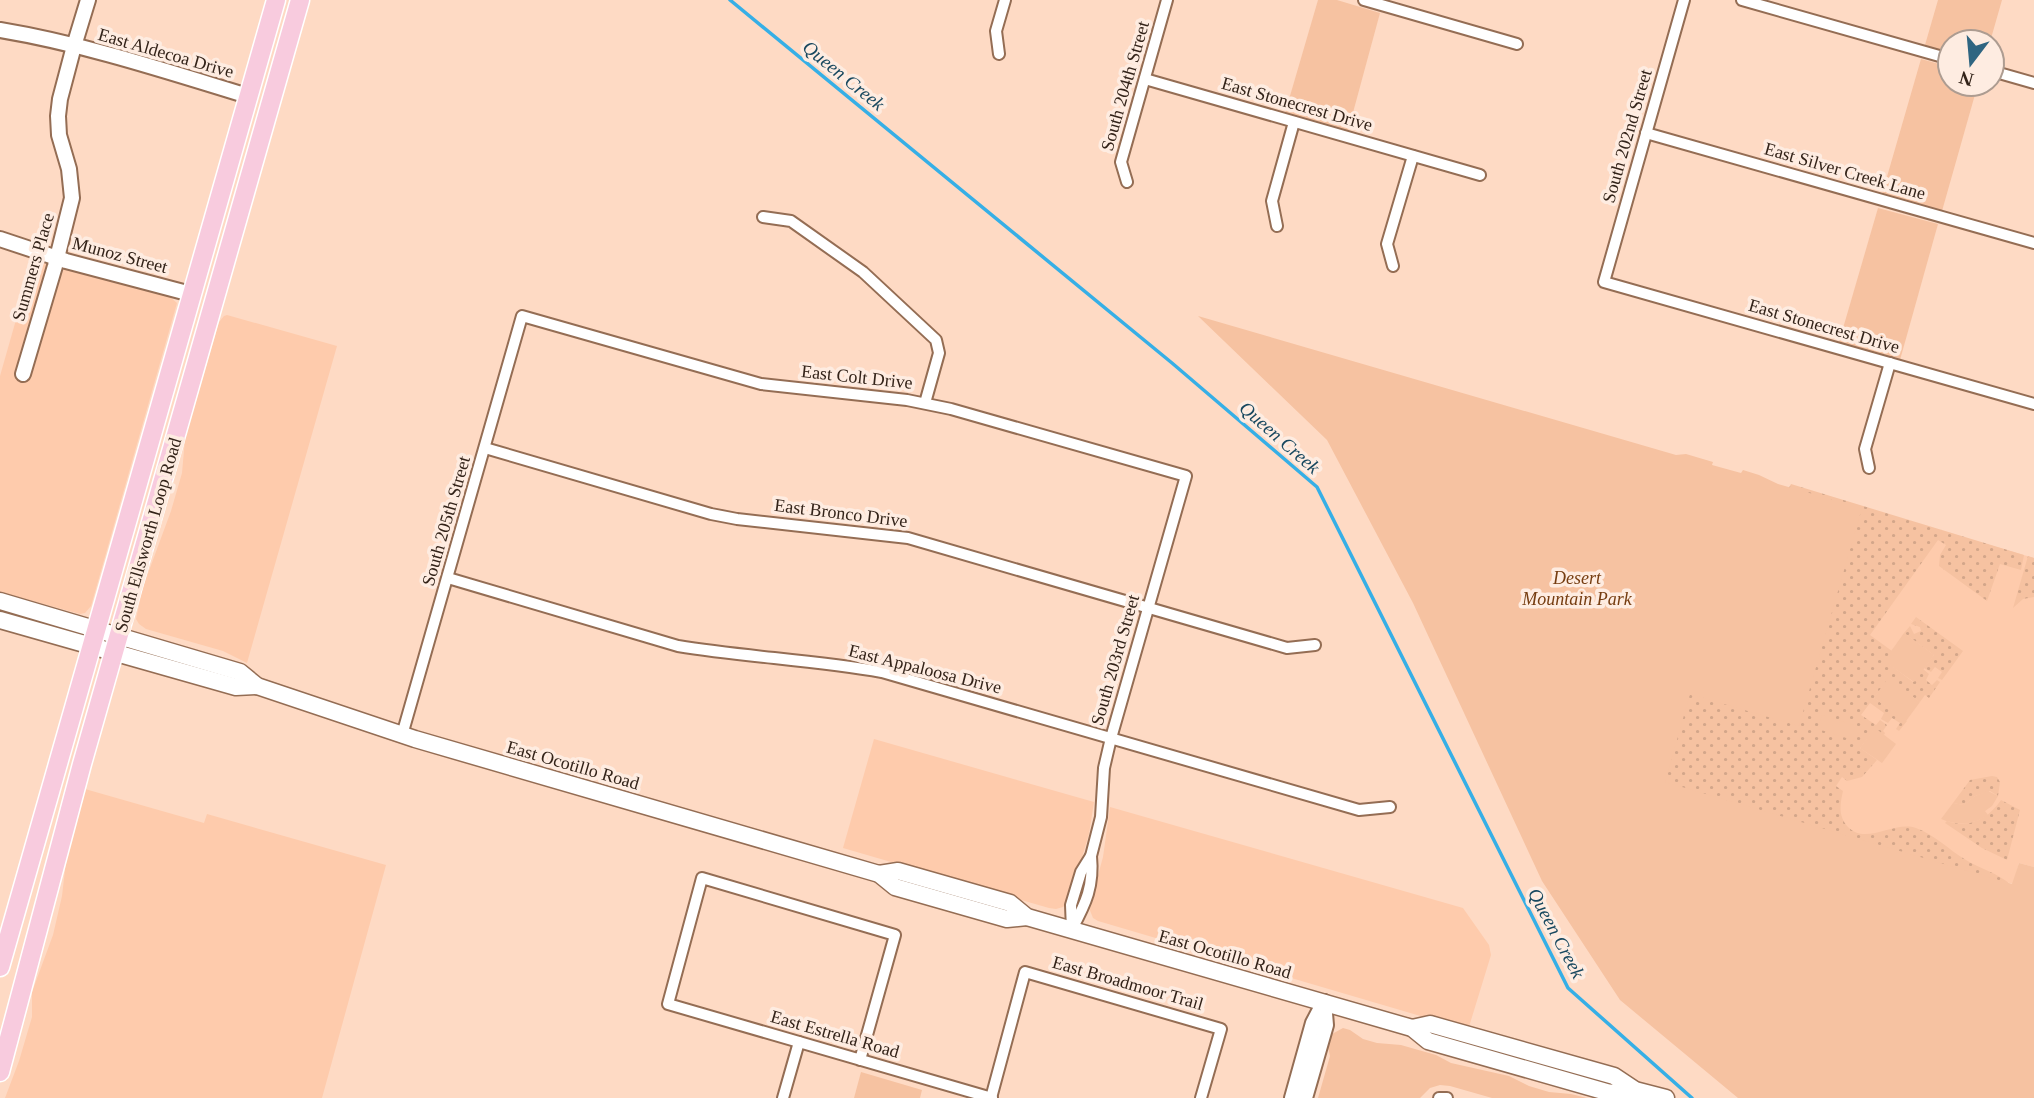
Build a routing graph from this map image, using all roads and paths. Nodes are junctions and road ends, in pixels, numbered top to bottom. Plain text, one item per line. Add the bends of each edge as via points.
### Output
1 (88, 0) edge
2 (275, 0) edge
3 (300, 0) edge
4 (1005, 0) edge
5 (1167, 0) edge
6 (1364, 0) edge
7 (1684, 0) edge
8 (1742, 0) edge
9 (0, 30) edge
10 (1517, 44) dead end
11 (74, 46) junction
12 (999, 54) dead end
13 (1936, 55) edge
14 (2006, 75) edge
15 (1145, 79) junction
16 (2034, 83) edge
17 (248, 96) junction
18 (272, 100) junction
19 (1294, 122) junction
20 (1646, 133) junction
21 (1413, 156) junction
22 (1480, 175) dead end
23 (1127, 182) dead end
24 (763, 217) dead end
25 (1277, 226) dead end
26 (0, 239) edge
27 (2034, 243) edge
28 (57, 258) junction
29 (1393, 266) dead end
30 (1604, 282) joint
31 (191, 295) junction
32 (215, 301) junction
33 (522, 316) joint
34 (1890, 363) junction
35 (23, 374) dead end
36 (925, 403) junction
37 (2034, 404) edge
38 (485, 448) junction
39 (1869, 468) dead end
40 (1186, 476) joint
41 (448, 578) junction
42 (0, 601) edge
43 (1149, 608) junction
44 (0, 620) edge
45 (93, 638) junction
46 (116, 644) junction
47 (1315, 645) dead end
48 (402, 735) junction
49 (1111, 738) junction
50 (1390, 807) dead end
51 (1072, 930) junction
52 (0, 967) edge
53 (1324, 1002) junction
54 (799, 1042) junction
55 (860, 1060) junction
56 (0, 1072) edge
57 (783, 1098) edge
58 (991, 1098) edge
59 (1201, 1098) edge
60 (1292, 1098) edge
61 (1305, 1098) edge
62 (1439, 1098) edge
63 (1447, 1098) edge
64 (1666, 1098) edge

1 - 11 street, Summers Place
2 - 17 main road, South Ellsworth Loop Road
3 - 18 main road, South Ellsworth Loop Road
4 - 12 street via 996,31
5 - 15 street, South 204th Street
6 - 10 street
7 - 20 street, South 202nd Street
8 - 13 street
9 - 11 street, East Aldecoa Drive
11 - 17 street, East Aldecoa Drive
11 - 28 street, Summers Place via 58,116 72,198
14 - 16 street
15 - 19 street, East Stonecrest Drive
15 - 23 street, South 204th Street via 1121,162
17 - 18 main road
17 - 31 main road, South Ellsworth Loop Road
18 - 32 main road, South Ellsworth Loop Road
19 - 21 street, East Stonecrest Drive
19 - 25 street via 1272,201
20 - 27 street, East Silver Creek Lane
20 - 30 street, South 202nd Street
21 - 22 street, East Stonecrest Drive
21 - 29 street via 1387,244
24 - 36 street via 791,221 863,272 936,340 939,353
26 - 28 street, Munoz Street
28 - 31 street, Munoz Street
28 - 35 street, Summers Place
30 - 34 street, East Stonecrest Drive
31 - 32 main road
31 - 45 main road, South Ellsworth Loop Road
32 - 46 main road, South Ellsworth Loop Road
33 - 36 street, East Colt Drive via 761,384
33 - 38 street, South 205th Street
34 - 37 street, East Stonecrest Drive
34 - 39 street via 1865,449
36 - 40 street, East Colt Drive
38 - 41 street, South 205th Street
38 - 43 street, East Bronco Drive via 711,514 908,538
40 - 43 street, South 203rd Street
41 - 48 street, South 205th Street
41 - 49 street, East Appaloosa Drive via 678,646 881,672
42 - 45 main road, East Ocotillo Road
43 - 47 street, East Bronco Drive via 1287,648
43 - 49 street, South 203rd Street
44 - 45 main road, East Ocotillo Road
45 - 46 main road, East Ocotillo Road
45 - 52 main road, South Ellsworth Loop Road
46 - 48 main road, East Ocotillo Road via 240,672 257,686
46 - 56 main road, South Ellsworth Loop Road
48 - 51 main road, East Ocotillo Road via 879,874 898,871 1010,903 1027,917
49 - 50 street, East Appaloosa Drive via 1359,810
49 - 51 street, South 203rd Street via 1101,817 1071,905
51 - 53 main road, East Ocotillo Road
53 - 60 street via 1313,1023
53 - 61 street via 1326,1025
53 - 64 main road, East Ocotillo Road via 1412,1028 1430,1024 1614,1076 1635,1090
54 - 55 street, East Estrella Road
54 - 55 street, East Estrella Road via 668,1004 702,878 895,935
54 - 57 street
55 - 58 street, East Estrella Road
58 - 59 street, East Broadmoor Trail via 1025,972 1221,1028
62 - 63 street

